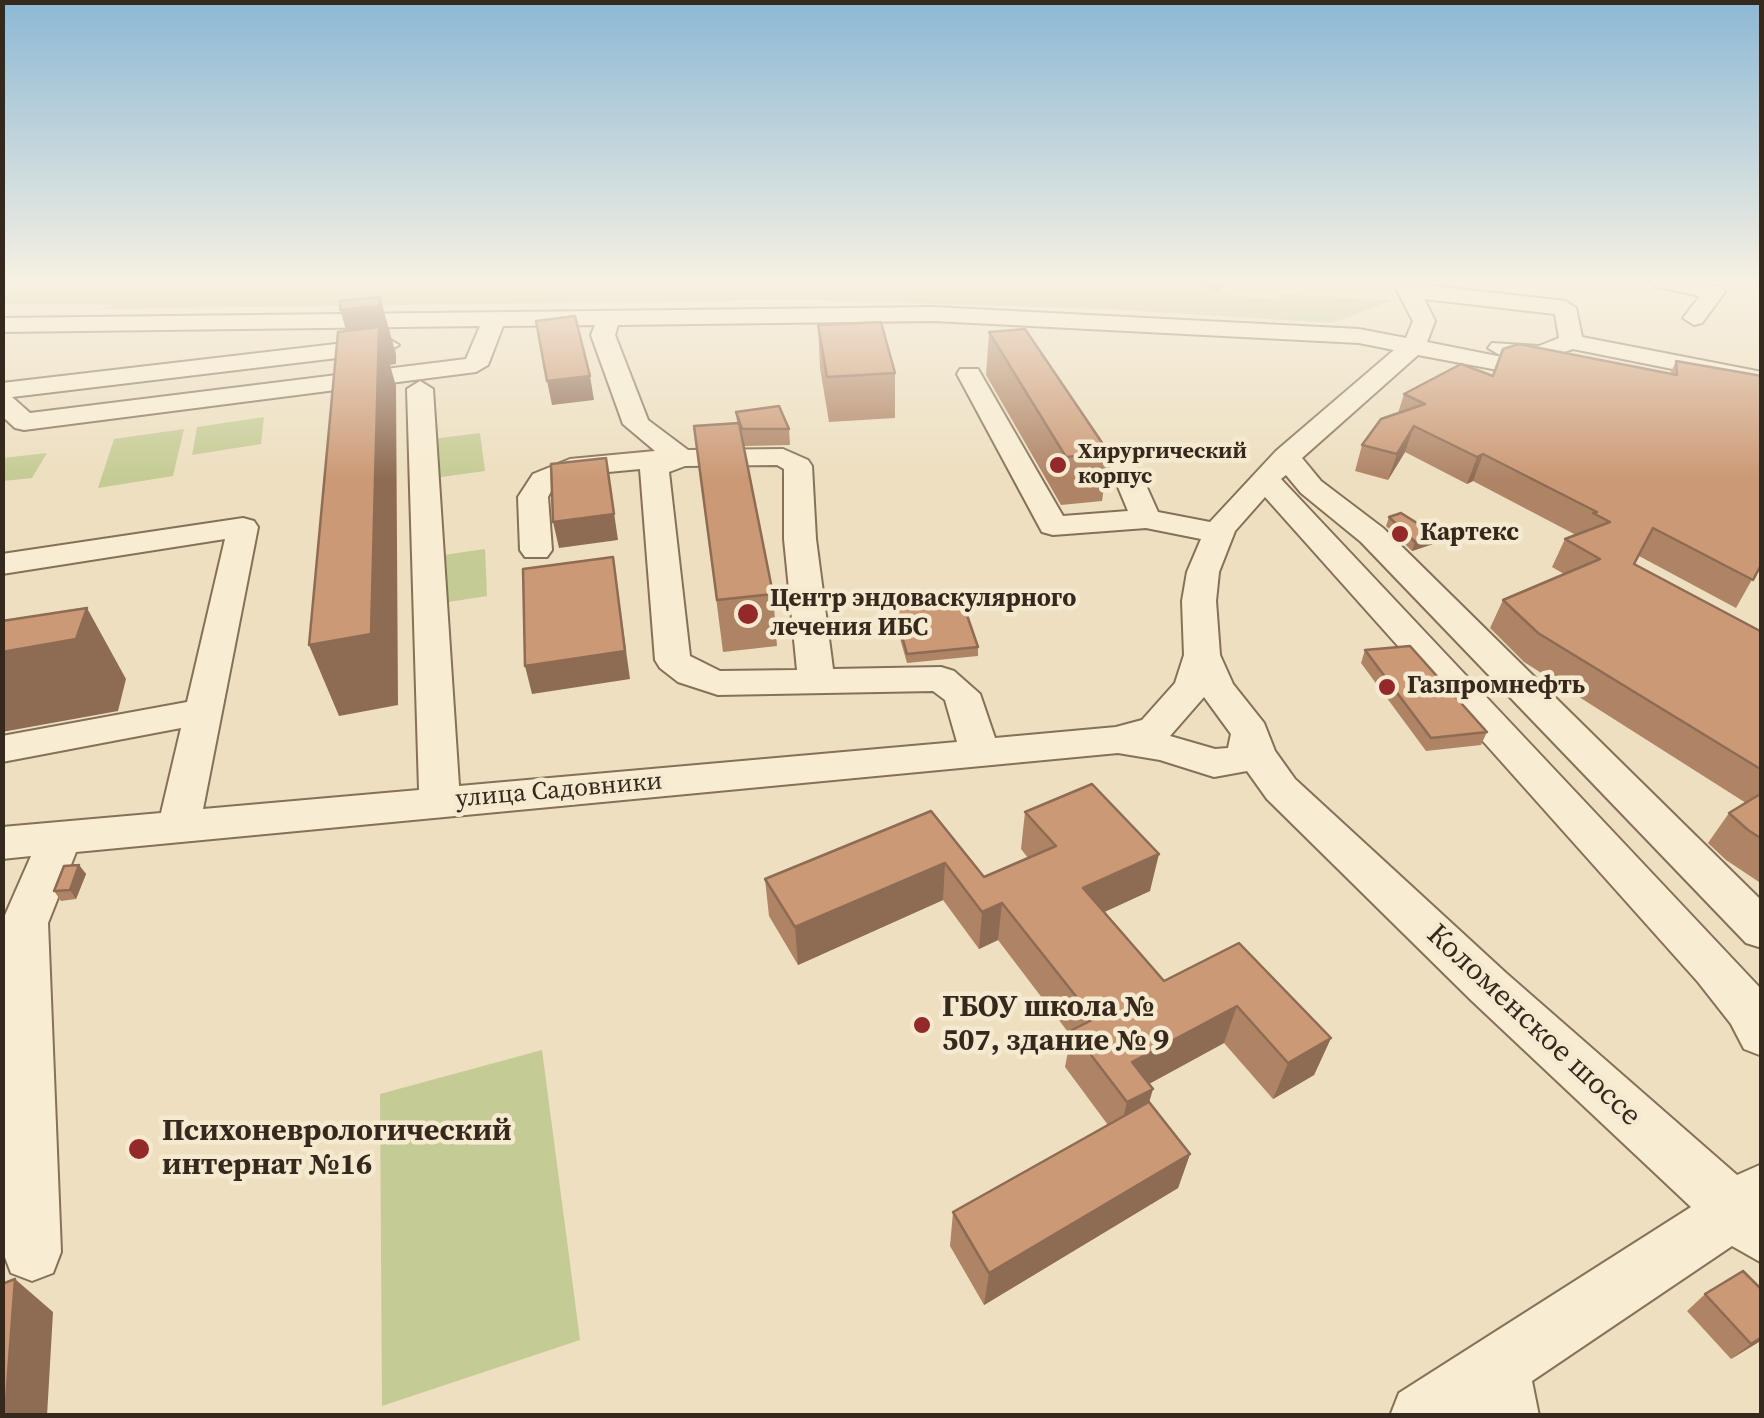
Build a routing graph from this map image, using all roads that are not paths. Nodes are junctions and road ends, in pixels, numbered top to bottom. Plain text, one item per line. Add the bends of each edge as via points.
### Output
1 (327, 347) edge
2 (483, 347) edge
3 (609, 347) edge
4 (1356, 347) edge
5 (1410, 347) edge
6 (1436, 347) edge
7 (1474, 347) edge
8 (1557, 347) edge
9 (1597, 347) edge
10 (1498, 362) edge
11 (968, 374) dead end
12 (1762, 380) edge
13 (1374, 381) junction
14 (420, 389) dead end
15 (2, 391) edge
16 (2, 402) edge
17 (682, 458) junction
18 (1122, 463) dead end
19 (1275, 468) junction
20 (1146, 519) junction
21 (1218, 534) junction
22 (536, 550) dead end
23 (2, 564) edge
24 (1202, 655) junction
25 (816, 678) junction
26 (202, 711) junction
27 (1169, 716) junction
28 (1244, 728) junction
29 (1116, 740) junction
30 (2, 750) edge
31 (980, 753) junction
32 (1193, 758) junction
33 (440, 802) junction
34 (1307, 815) junction
35 (179, 826) junction
36 (60, 838) junction
37 (2, 843) edge
38 (1762, 930) edge
39 (1762, 1034) edge
40 (1752, 1212) edge
41 (32, 1252) dead end
42 (1503, 1390) edge
43 (1422, 1416) edge

1 - 15 street
2 - 16 street via 476,365 24,422
3 - 17 street via 636,424
4 - 13 street via 1375,358
5 - 13 street
6 - 10 street
7 - 8 street via 1541,353
9 - 12 street
11 - 20 street via 1053,526
13 - 19 street
14 - 33 street
17 - 22 street via 605,462 542,480 533,497
17 - 25 street via 783,457 798,466
17 - 25 street via 654,468 674,660 718,683
18 - 20 street
19 - 21 street
19 - 38 street via 1311,486 1372,535
19 - 39 street via 1715,968
20 - 21 street
21 - 24 street via 1203,572
23 - 26 street via 244,527
24 - 27 street via 1192,688
24 - 28 street
25 - 31 street via 941,680 962,694
26 - 30 street
26 - 35 street
27 - 28 street, улица Садовники via 1202,706
27 - 29 street, улица Садовники via 1155,729
27 - 32 street via 1169,742
28 - 32 street, улица Садовники via 1246,754 1237,760
28 - 34 street, Коломенское шоссе via 1265,768
29 - 31 street, улица Садовники
29 - 32 street, улица Садовники
31 - 33 street, улица Садовники
32 - 34 street, Коломенское шоссе
33 - 35 street, улица Садовники
34 - 40 street, Коломенское шоссе
35 - 36 street, улица Садовники
36 - 37 street, улица Садовники
36 - 41 street via 25,923
40 - 42 street via 1672,1255
42 - 43 street

